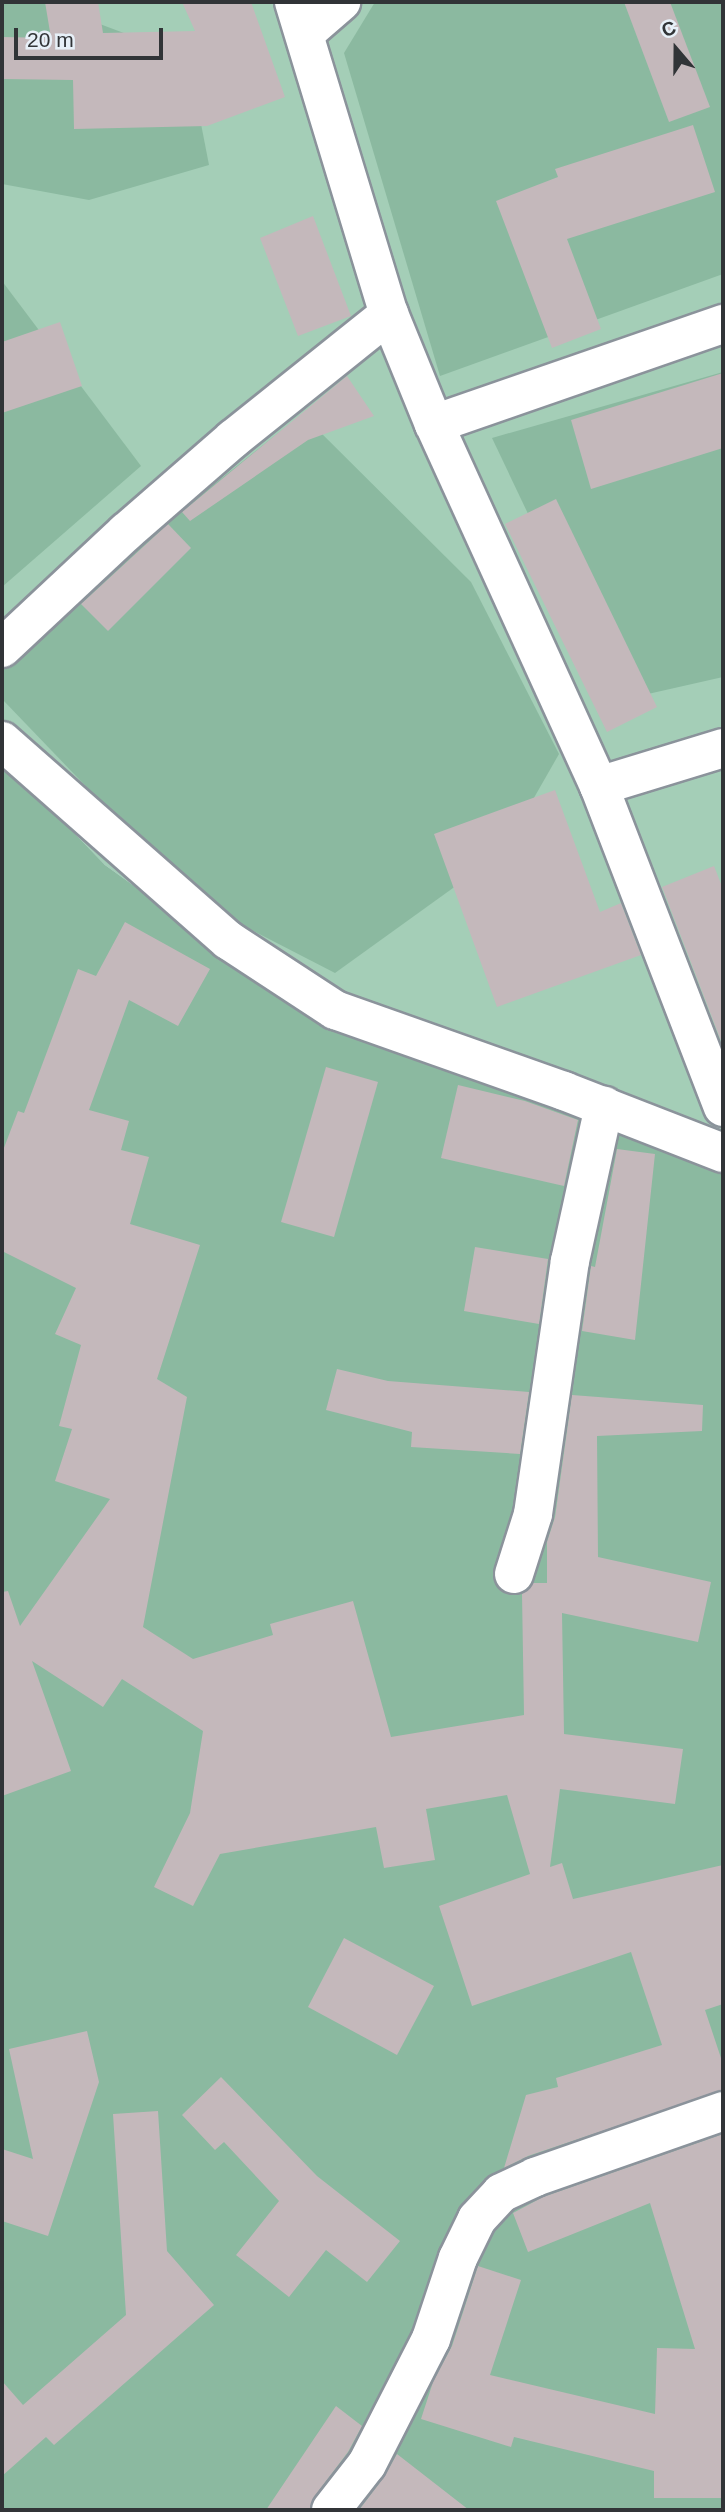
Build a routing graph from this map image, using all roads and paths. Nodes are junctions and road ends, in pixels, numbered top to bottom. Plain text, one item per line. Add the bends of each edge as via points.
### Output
1 (341, 2) edge
2 (300, 17) edge
3 (389, 314) junction
4 (723, 324) edge
5 (434, 424) junction
6 (2, 648) edge
7 (2, 741) edge
8 (723, 748) edge
9 (599, 786) junction
10 (604, 1106) junction
11 (723, 1107) edge
12 (723, 1153) edge
13 (514, 1574) dead end
14 (723, 2111) edge
15 (331, 2510) edge

1 - 2 street
2 - 3 street
3 - 5 street
3 - 6 street via 223,447
4 - 5 street
5 - 9 street
7 - 10 street via 228,940 335,1010
8 - 9 street
9 - 11 street
10 - 12 street
10 - 13 street via 570,1261 533,1514
14 - 15 street via 501,2193 477,2218 458,2258 431,2339 368,2464

